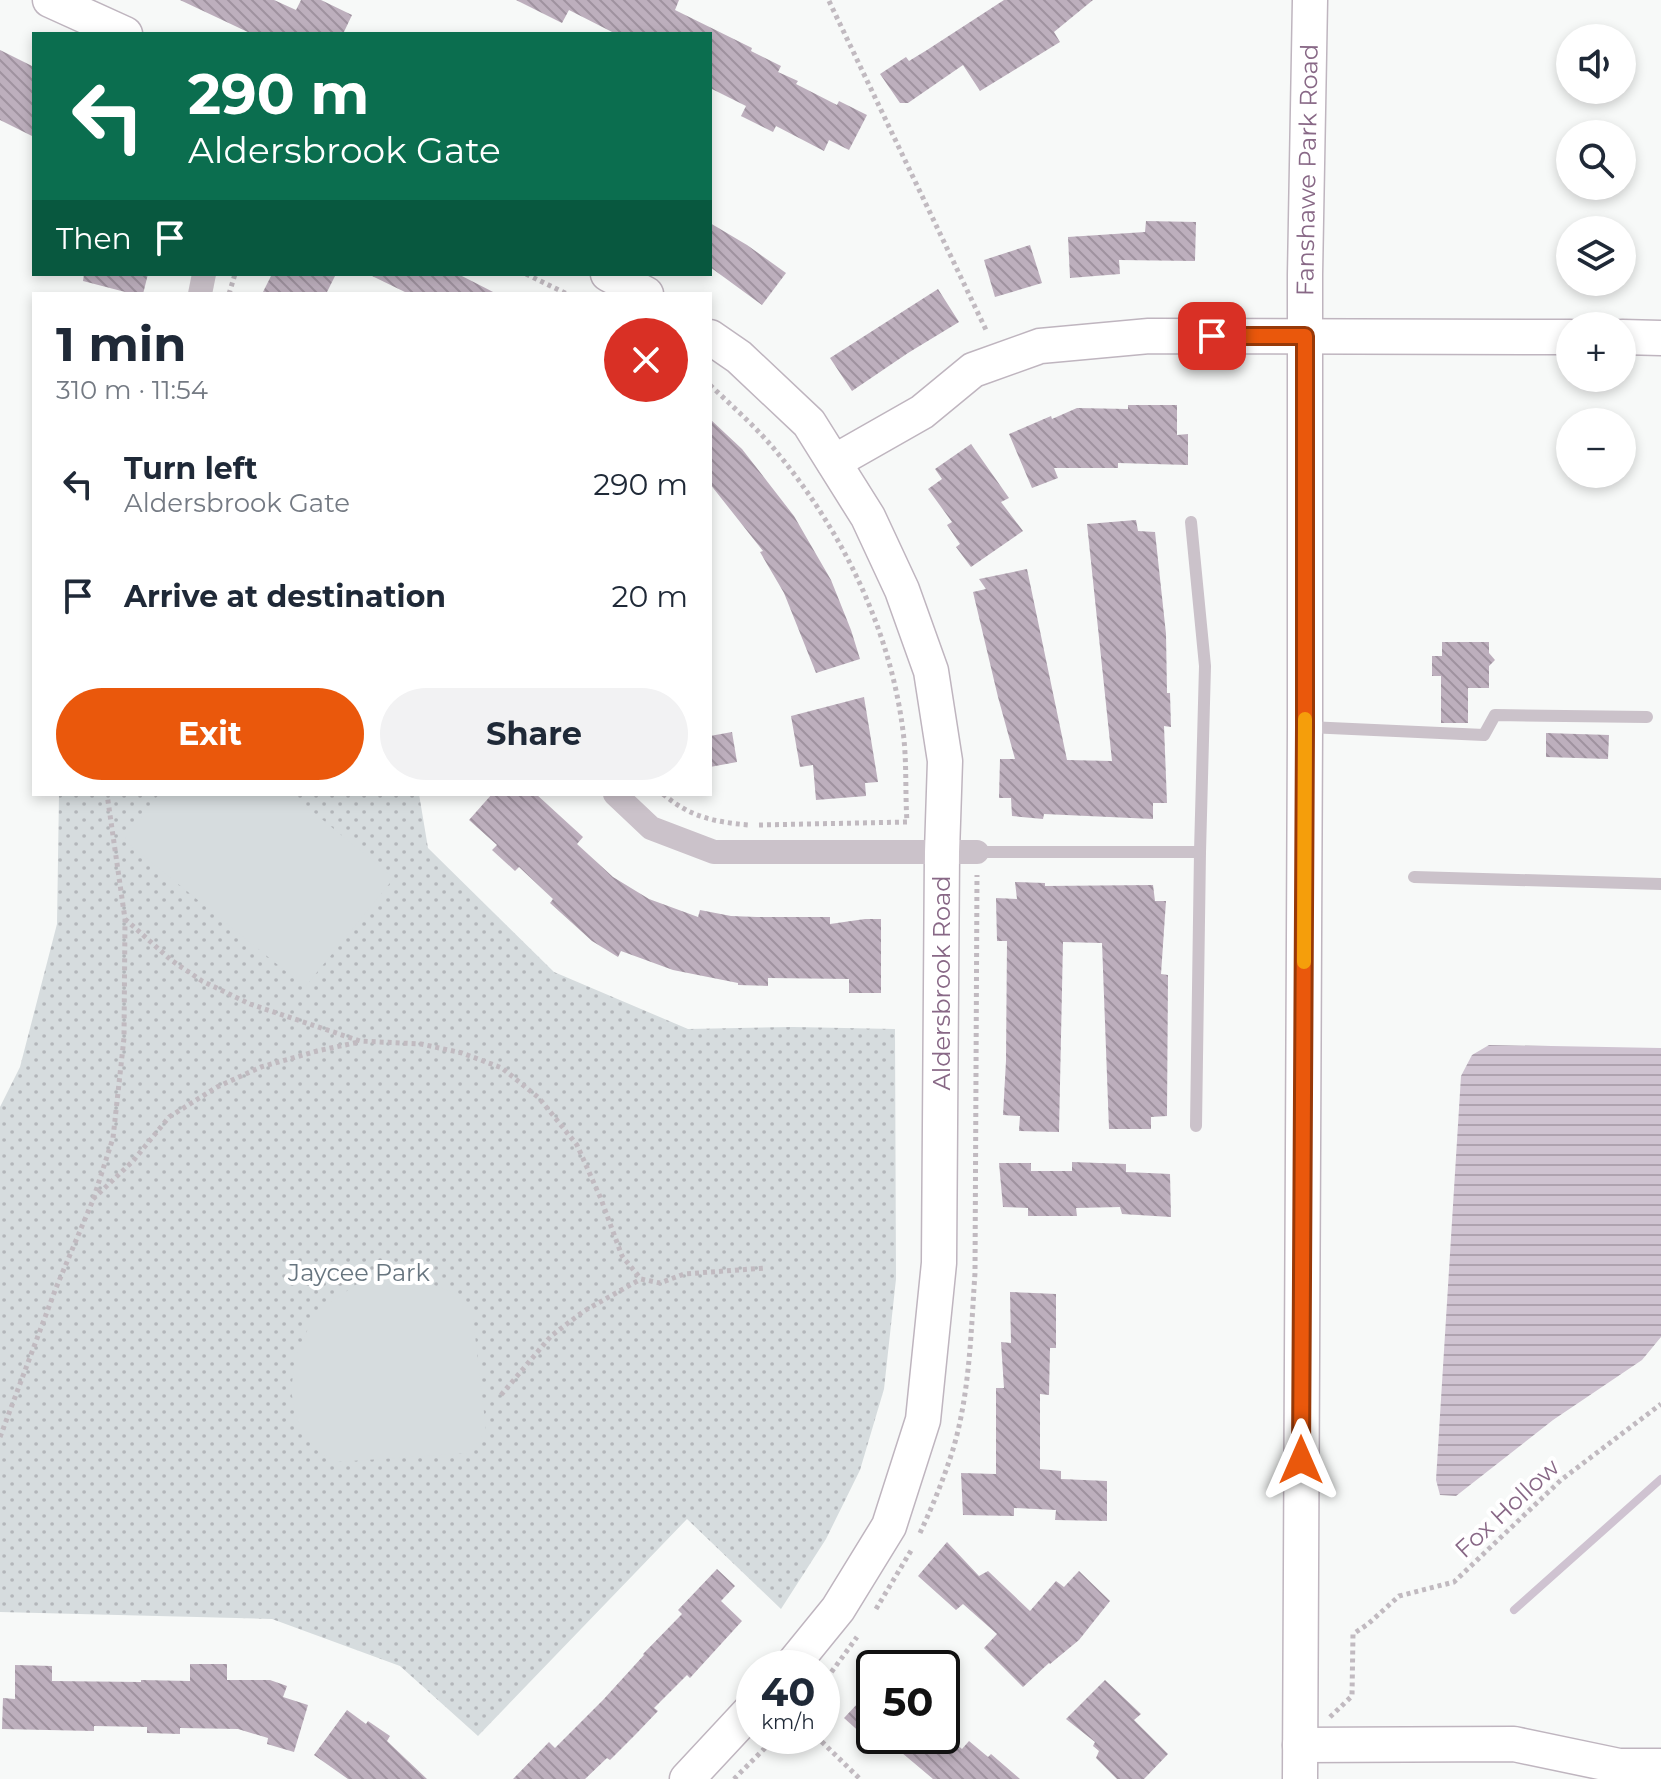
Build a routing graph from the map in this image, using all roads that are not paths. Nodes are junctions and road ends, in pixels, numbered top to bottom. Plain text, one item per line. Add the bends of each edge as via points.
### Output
1 (50, 0) edge
2 (1310, 0) edge
3 (121, 32) edge
4 (612, 276) edge
5 (642, 292) edge
6 (1305, 336) junction
7 (1556, 337) edge
8 (712, 338) edge
9 (834, 462) junction
10 (1191, 522) dead end
11 (1647, 717) dead end
12 (1305, 727) junction
13 (617, 796) edge
14 (942, 852) junction
15 (977, 852) joint
16 (1200, 852) junction
17 (1414, 877) dead end
18 (1661, 884) edge
19 (1196, 1126) dead end
20 (805, 1650) edge
21 (736, 1726) edge
22 (1300, 1745) junction
23 (1619, 1766) junction
24 (1661, 1766) edge
25 (687, 1779) edge
26 (1300, 1779) edge
27 (1557, 1779) edge

1 - 3 street
2 - 6 street, Fanshawe Park Road
4 - 5 street
6 - 7 street
6 - 9 street via 1149,336 1040,346 973,370 922,412
6 - 12 street, Fanshawe Park Road
8 - 9 street, Aldersbrook Road via 809,423
9 - 14 street, Aldersbrook Road via 868,517 902,590 931,671 945,761
10 - 16 lane via 1205,666
11 - 12 lane via 1495,715 1484,735
12 - 22 street, Fanshawe Park Road
13 - 14 street via 651,828 714,852
14 - 15 street
14 - 20 street, Aldersbrook Road via 939,1263 923,1420 889,1526 838,1609
15 - 16 lane
16 - 19 lane
17 - 18 lane
21 - 25 street
22 - 23 street via 1514,1744
22 - 26 street, Fanshawe Park Road
23 - 24 street
23 - 27 street

